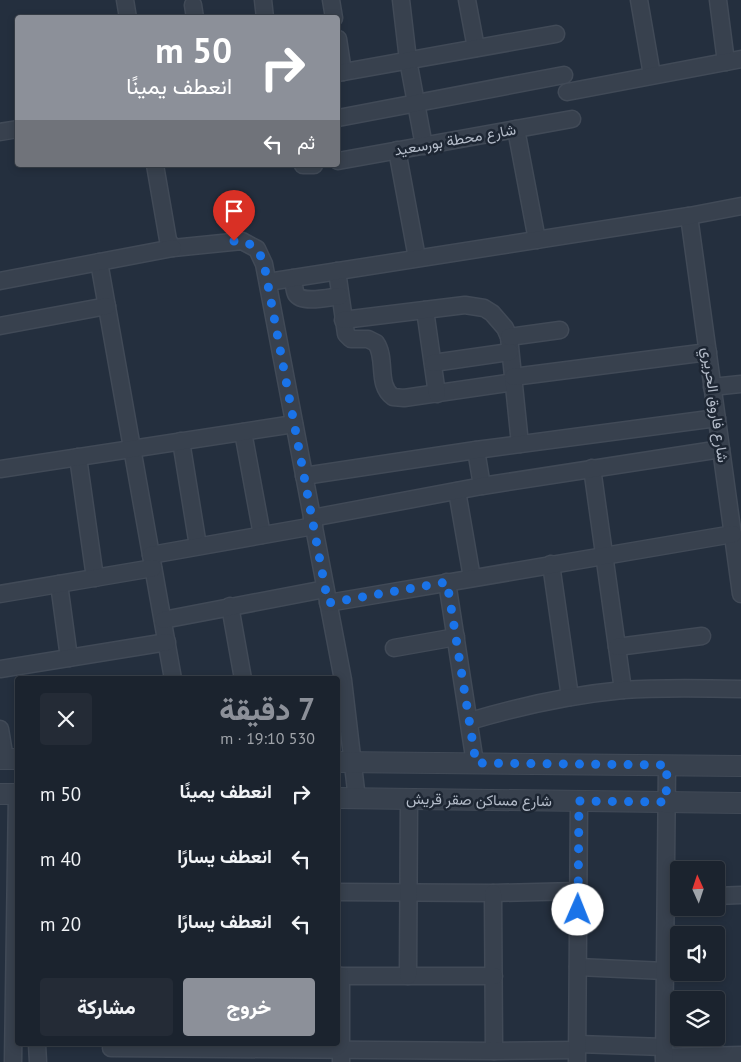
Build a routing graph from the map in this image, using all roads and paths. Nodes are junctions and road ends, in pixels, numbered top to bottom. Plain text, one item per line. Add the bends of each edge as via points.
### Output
1 (125, 0) edge
2 (263, 0) edge
3 (331, 0) edge
4 (401, 0) edge
5 (467, 0) edge
6 (639, 0) edge
7 (718, 0) edge
8 (128, 15) edge
9 (266, 15) edge
10 (334, 15) edge
11 (556, 34) dead end
12 (476, 48) junction
13 (408, 60) junction
14 (733, 61) edge
15 (340, 72) edge
16 (652, 75) junction
17 (564, 76) dead end
18 (566, 92) dead end
19 (416, 103) junction
20 (340, 118) edge
21 (572, 119) dead end
22 (516, 129) junction
23 (15, 130) edge
24 (0, 132) edge
25 (424, 146) junction
26 (397, 150) junction
27 (340, 161) edge
28 (155, 167) edge
29 (741, 206) edge
30 (689, 216) junction
31 (537, 240) junction
32 (172, 248) junction
33 (417, 258) junction
34 (99, 262) junction
35 (337, 271) junction
36 (293, 278) junction
37 (0, 281) edge
38 (268, 282) junction
39 (340, 296) junction
40 (107, 306) junction
41 (426, 310) junction
42 (343, 320) junction
43 (0, 326) edge
44 (560, 330) dead end
45 (509, 345) junction
46 (708, 352) junction
47 (432, 363) junction
48 (513, 380) junction
49 (741, 384) edge
50 (712, 387) junction
51 (437, 394) junction
52 (717, 418) junction
53 (294, 424) junction
54 (242, 432) junction
55 (181, 441) junction
56 (520, 444) junction
57 (132, 449) junction
58 (476, 450) junction
59 (721, 450) junction
60 (78, 457) junction
61 (592, 468) junction
62 (0, 469) edge
63 (304, 476) junction
64 (482, 486) junction
65 (458, 491) junction
66 (313, 522) junction
67 (733, 534) junction
68 (262, 535) junction
69 (198, 546) junction
70 (738, 554) edge
71 (604, 556) junction
72 (152, 561) junction
73 (551, 564) junction
74 (95, 578) junction
75 (472, 578) junction
76 (447, 582) junction
77 (59, 584) junction
78 (0, 594) edge
79 (741, 594) edge
80 (327, 596) junction
81 (230, 606) junction
82 (163, 620) junction
83 (702, 636) dead end
84 (456, 637) junction
85 (166, 642) junction
86 (617, 647) junction
87 (394, 648) dead end
88 (69, 658) junction
89 (0, 669) edge
90 (172, 676) edge
91 (242, 676) edge
92 (339, 676) edge
93 (340, 680) edge
94 (741, 689) edge
95 (623, 690) junction
96 (570, 697) junction
97 (470, 721) junction
98 (0, 729) edge
99 (8, 759) edge
100 (346, 762) edge
101 (476, 763) junction
102 (667, 765) junction
103 (741, 766) edge
104 (0, 794) edge
105 (15, 794) edge
106 (347, 798) edge
107 (409, 799) junction
108 (579, 801) junction
109 (666, 802) junction
110 (741, 802) edge
111 (15, 829) edge
112 (670, 866) edge
113 (579, 891) junction
114 (340, 892) edge
115 (408, 893) junction
116 (493, 893) junction
117 (725, 896) edge
118 (741, 896) edge
119 (670, 916) edge
120 (578, 967) junction
121 (665, 970) junction
122 (7, 971) edge
123 (340, 976) edge
124 (408, 976) junction
125 (494, 976) junction
126 (340, 1016) edge
127 (37, 1046) edge
128 (179, 1046) edge
129 (111, 1051) edge
130 (494, 1051) junction
131 (578, 1052) edge
132 (664, 1055) edge
133 (741, 1055) edge
134 (341, 1056) edge
135 (13, 1062) edge
136 (38, 1062) edge

1 - 8 street
2 - 9 street
3 - 10 street
4 - 13 street
5 - 12 street
6 - 16 street
7 - 14 street
11 - 12 street
12 - 13 street
13 - 15 street
13 - 19 street
14 - 16 street
16 - 18 street
17 - 19 street
19 - 20 street
19 - 25 street
21 - 22 street, شارع محطة بورسعيد
22 - 25 street, شارع محطة بورسعيد
22 - 31 street
23 - 24 street
25 - 26 street, شارع محطة بورسعيد
26 - 27 street, شارع محطة بورسعيد
26 - 33 street
28 - 32 street
29 - 30 street
30 - 31 street
30 - 46 street, شارع فاروق الحريري
31 - 33 street
32 - 34 street
32 - 38 street via 242,240 262,256
33 - 35 street
34 - 37 street
34 - 40 street
35 - 36 street
35 - 39 street
36 - 38 street
36 - 39 street via 295,292 300,298
38 - 53 street
39 - 42 street
40 - 43 street
40 - 57 street
41 - 42 street
41 - 45 street via 465,305 484,308 500,320
41 - 47 street
42 - 51 street via 348,337 373,340 379,347 388,394 398,399
44 - 45 street
45 - 47 street
45 - 48 street
46 - 48 street
46 - 50 street, شارع فاروق الحريري
47 - 51 street
48 - 51 street
48 - 56 street
49 - 50 street
50 - 52 street, شارع فاروق الحريري
52 - 56 street
52 - 59 street, شارع فاروق الحريري
53 - 54 street
53 - 63 street
54 - 55 street
54 - 68 street
55 - 57 street
55 - 69 street
56 - 58 street
57 - 60 street
57 - 72 street
58 - 63 street
58 - 64 street
59 - 61 street
59 - 67 street, شارع فاروق الحريري
60 - 62 street
60 - 74 street
61 - 64 street
61 - 71 street
63 - 66 street
64 - 65 street
65 - 66 street
65 - 75 street
66 - 68 street
66 - 80 street
67 - 70 street, شارع فاروق الحريري
67 - 71 street
68 - 69 street
69 - 72 street
70 - 79 street, شارع فاروق الحريري
71 - 73 street
71 - 86 street
72 - 74 street
72 - 82 street
73 - 75 street
73 - 96 street
74 - 77 street
75 - 76 street
76 - 80 street
76 - 84 street
77 - 78 street
77 - 88 street
80 - 81 street
80 - 92 street
81 - 82 street
81 - 91 street
82 - 85 street
83 - 86 street
84 - 87 street
84 - 97 street
85 - 88 street
85 - 90 street
86 - 95 street
88 - 89 street
93 - 100 street
94 - 95 street
95 - 96 street
96 - 97 street
97 - 101 street
98 - 99 street
100 - 101 street
100 - 106 street
101 - 102 street
102 - 103 street
102 - 109 street
104 - 105 street
106 - 107 street, شارع مساكن صقر قريش
107 - 108 street, شارع مساكن صقر قريش
107 - 115 street
108 - 109 street, شارع مساكن صقر قريش
108 - 113 street
109 - 110 street, شارع مساكن صقر قريش
109 - 112 street
111 - 122 street
113 - 116 street
113 - 120 street
114 - 115 street
115 - 116 street
115 - 124 street
116 - 125 street
117 - 118 street
119 - 121 street
120 - 121 street
120 - 131 street
121 - 132 street
122 - 135 street
123 - 124 street
124 - 125 street
125 - 130 street
126 - 134 street
127 - 136 street
128 - 129 street
128 - 134 street
130 - 131 street
130 - 134 street
131 - 132 street
132 - 133 street

